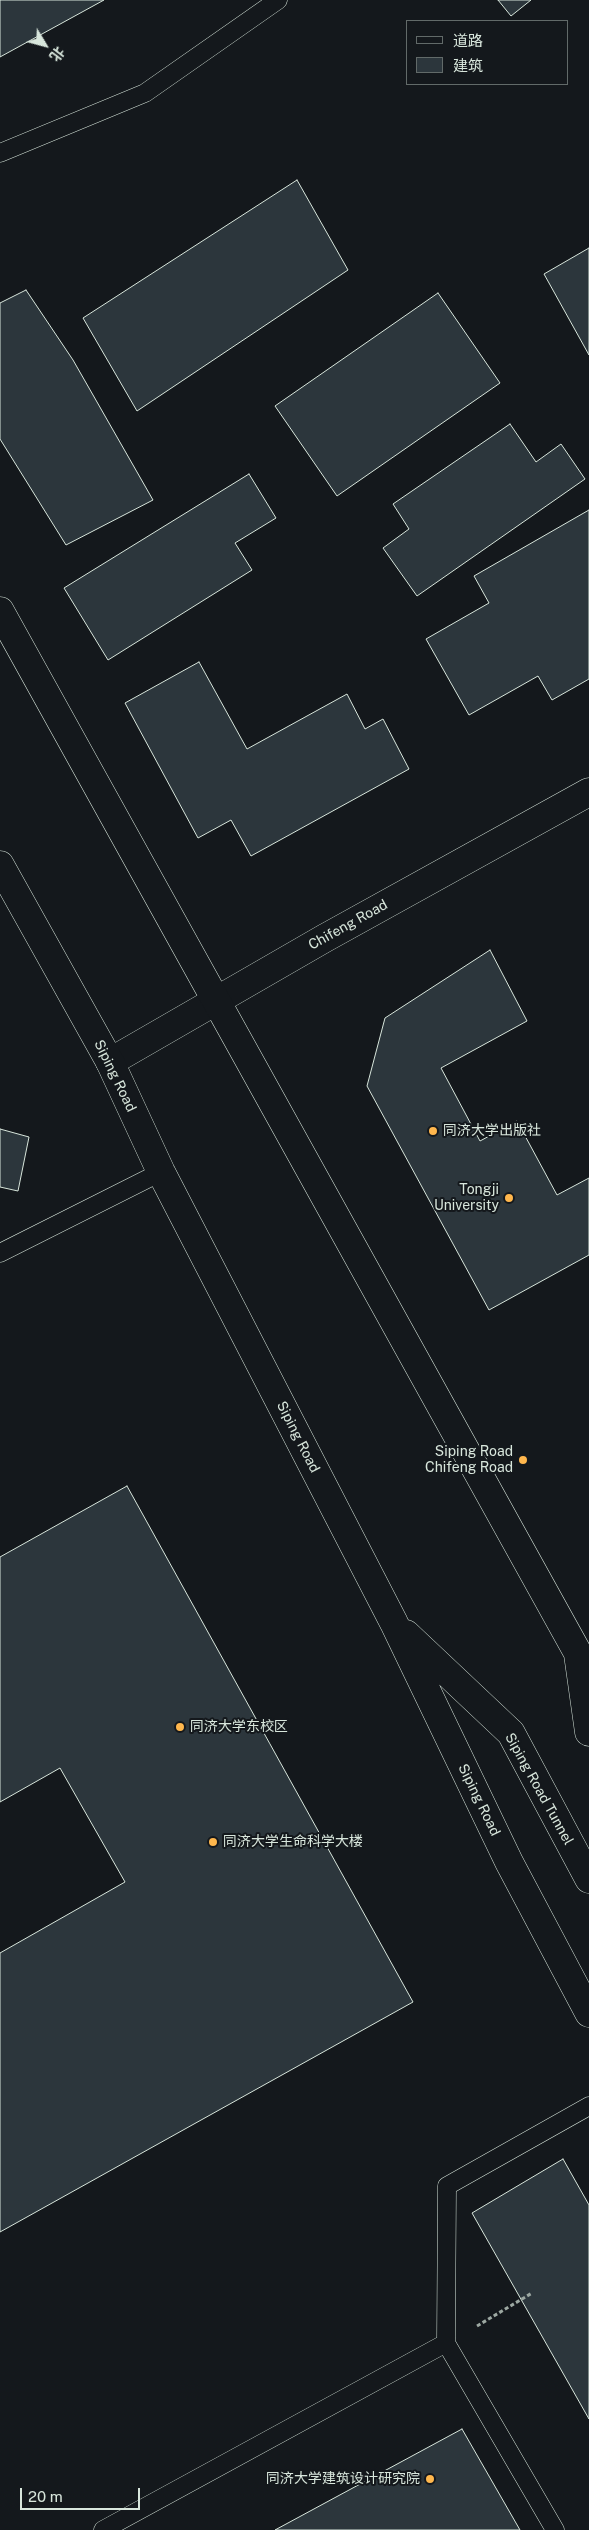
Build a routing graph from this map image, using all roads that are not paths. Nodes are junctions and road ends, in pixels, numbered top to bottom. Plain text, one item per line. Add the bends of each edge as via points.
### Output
1 (278, 0) edge
2 (0, 153) edge
3 (0, 612) edge
4 (589, 792) edge
5 (0, 865) edge
6 (215, 1002) junction
7 (110, 1062) junction
8 (162, 1172) junction
9 (0, 1252) edge
10 (394, 1623) junction
11 (584, 1663) edge
12 (589, 1732) edge
13 (589, 1879) edge
14 (589, 2013) edge
15 (589, 2106) edge
16 (446, 2343) junction
17 (103, 2530) edge
18 (555, 2530) edge

1 - 2 lane via 145,92
3 - 6 main road
4 - 6 main road, Chifeng Road
5 - 7 main road, Siping Road
6 - 7 main road, Chifeng Road
6 - 11 main road
7 - 8 main road, Siping Road
8 - 9 lane
8 - 10 main road, Siping Road
10 - 13 main road, Siping Road Tunnel via 511,1733
10 - 14 main road, Siping Road via 509,1862
11 - 12 main road
15 - 16 lane via 447,2186
16 - 17 lane
16 - 18 lane

